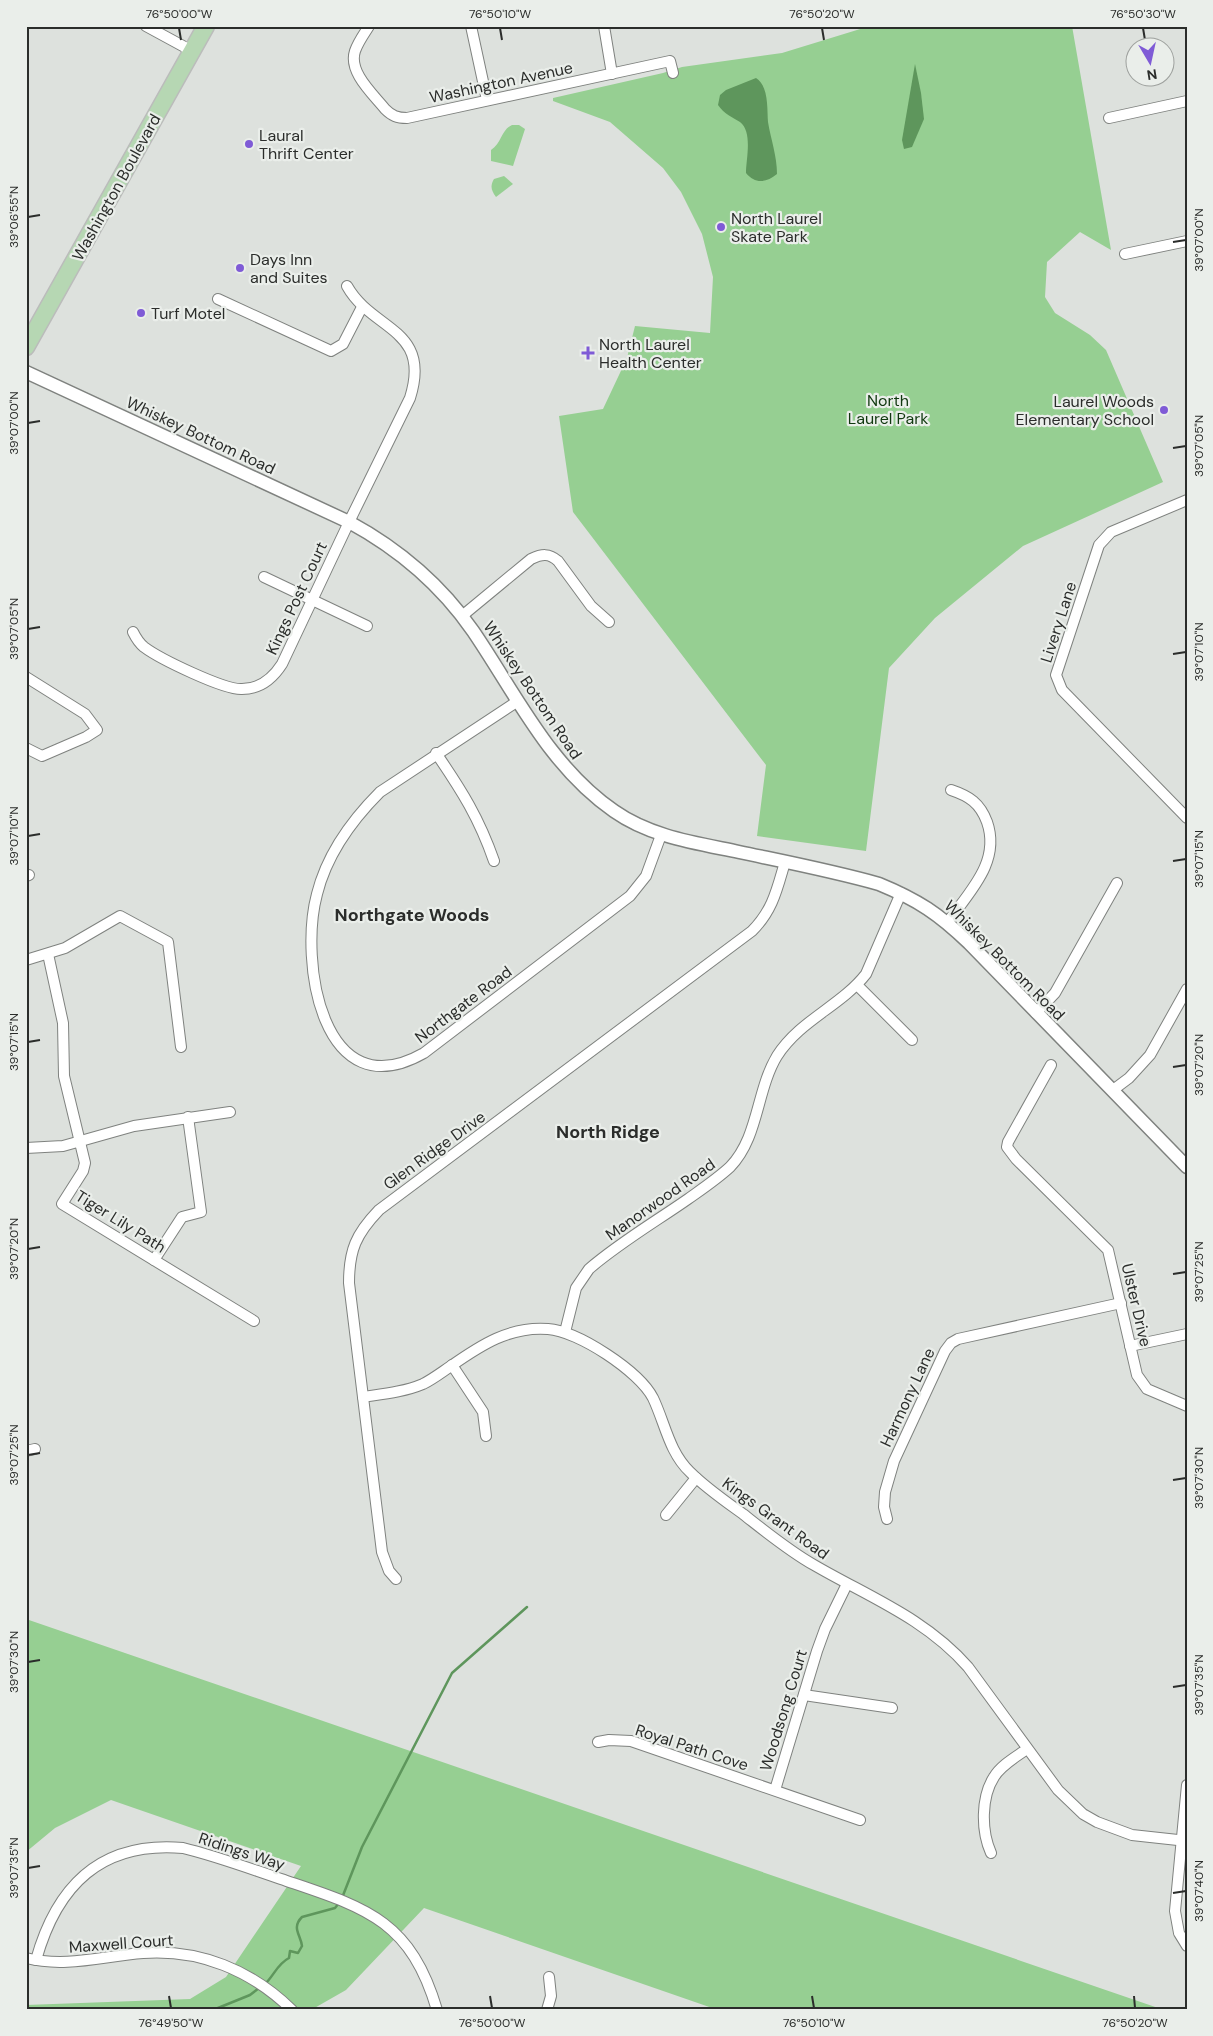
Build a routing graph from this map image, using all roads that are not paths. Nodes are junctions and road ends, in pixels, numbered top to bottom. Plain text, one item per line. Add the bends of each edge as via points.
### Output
1 (146, 26) edge
2 (206, 26) edge
3 (369, 26) edge
4 (471, 26) edge
5 (604, 26) edge
6 (192, 51) junction
7 (673, 73) dead end
8 (612, 74) junction
9 (487, 100) junction
10 (1187, 101) edge
11 (1109, 118) dead end
12 (1187, 241) edge
13 (1125, 254) dead end
14 (347, 286) dead end
15 (218, 299) dead end
16 (362, 307) junction
17 (26, 347) edge
18 (26, 372) edge
19 (1187, 500) edge
20 (349, 522) junction
21 (264, 577) dead end
22 (312, 600) junction
23 (462, 616) junction
24 (609, 622) dead end
25 (367, 626) dead end
26 (133, 632) dead end
27 (26, 678) edge
28 (518, 701) junction
29 (26, 748) edge
30 (436, 754) junction
31 (951, 790) dead end
32 (1187, 818) edge
33 (661, 835) junction
34 (494, 861) dead end
35 (785, 862) junction
36 (1117, 883) dead end
37 (901, 893) junction
38 (948, 922) junction
39 (48, 954) junction
40 (26, 960) edge
41 (858, 985) junction
42 (1187, 988) edge
43 (1036, 1013) junction
44 (912, 1040) dead end
45 (181, 1047) dead end
46 (1051, 1065) dead end
47 (1113, 1090) junction
48 (230, 1112) dead end
49 (188, 1117) junction
50 (80, 1142) junction
51 (26, 1148) edge
52 (1187, 1168) edge
53 (154, 1260) junction
54 (1121, 1303) junction
55 (254, 1321) dead end
56 (564, 1332) junction
57 (1187, 1334) edge
58 (1130, 1346) junction
59 (452, 1365) junction
60 (363, 1397) junction
61 (1187, 1406) edge
62 (486, 1436) dead end
63 (696, 1478) junction
64 (666, 1515) dead end
65 (887, 1519) dead end
66 (396, 1579) dead end
67 (846, 1584) junction
68 (804, 1695) junction
69 (892, 1708) dead end
70 (598, 1742) dead end
71 (1027, 1749) junction
72 (1187, 1786) edge
73 (774, 1790) junction
74 (860, 1820) dead end
75 (1184, 1841) edge
76 (991, 1853) dead end
77 (1187, 1946) edge
78 (31, 1959) edge
79 (549, 1977) dead end
80 (292, 2010) edge
81 (437, 2010) edge
82 (547, 2010) edge

1 - 6 street
2 - 6 main road, Washington Boulevard
3 - 9 street, Washington Avenue via 356,48 354,63 391,115 407,118
4 - 9 street
5 - 8 street
6 - 17 main road, Washington Boulevard
7 - 8 street, Washington Avenue via 670,62
8 - 9 street, Washington Avenue
10 - 11 street
12 - 13 street
14 - 16 street
15 - 16 street via 330,351 343,344
16 - 20 street, Kings Post Court via 403,338 413,360 414,386
18 - 20 street, Whiskey Bottom Road
19 - 32 street, Livery Lane via 1111,532 1099,545 1056,675 1062,690
20 - 22 street, Kings Post Court
20 - 23 street, Whiskey Bottom Road via 375,536 417,568
21 - 22 street
22 - 25 street
22 - 26 street, Kings Post Court via 276,673 266,682 243,689 219,685 153,652 137,640
23 - 24 street via 531,558 546,554 558,561 591,606
23 - 28 street, Whiskey Bottom Road
27 - 29 street via 85,714 97,730 42,756
28 - 30 street, Northgate Road
28 - 33 street, Whiskey Bottom Road via 572,776 615,812
30 - 33 street, Northgate Road via 380,792 364,808 336,846 317,893 310,945 316,994 325,1022 337,1043 360,1061 398,1064 432,1047 630,896 646,876
30 - 34 street via 468,801
31 - 38 street via 980,807 990,832 991,846 982,874
33 - 35 street, Whiskey Bottom Road
35 - 37 street, Whiskey Bottom Road via 850,876
35 - 60 street, Glen Ridge Drive via 772,906 752,931 367,1222 351,1252 349,1265
36 - 43 street via 1055,993
37 - 38 street, Whiskey Bottom Road
37 - 41 street, Manorwood Road via 871,964
38 - 43 street, Whiskey Bottom Road
39 - 40 street
39 - 45 street via 120,916 168,942
39 - 50 street, Tiger Lily Path via 63,1023 64,1076
41 - 44 street
41 - 56 street, Manorwood Road via 805,1024 776,1058 745,1146 730,1166 589,1269 576,1288
42 - 47 street via 1150,1055
43 - 47 street, Whiskey Bottom Road
46 - 54 street, Ulster Drive via 1007,1147 1108,1250
47 - 52 street, Whiskey Bottom Road
48 - 49 street
49 - 50 street via 134,1126
49 - 53 street via 201,1212 182,1217
50 - 51 street
50 - 53 street, Tiger Lily Path via 85,1163 83,1171 62,1204
53 - 55 street, Tiger Lily Path
54 - 58 street, Ulster Drive
54 - 65 street, Harmony Lane via 958,1339 951,1344 894,1461 885,1492
56 - 59 street, Kings Grant Road via 516,1330 487,1342
56 - 63 street, Kings Grant Road via 593,1345 646,1388 677,1457
57 - 58 street
58 - 61 street, Ulster Drive via 1138,1375 1147,1389
59 - 60 street, Kings Grant Road via 422,1385
59 - 62 street via 483,1412
60 - 66 street, Glen Ridge Drive via 382,1552 389,1571
63 - 64 street
63 - 67 street, Kings Grant Road via 791,1551
67 - 68 street, Woodsong Court via 825,1629
67 - 71 street, Kings Grant Road via 908,1616 953,1649
68 - 69 street
68 - 73 street, Woodsong Court
70 - 73 street, Royal Path Cove via 631,1741
71 - 75 street, Kings Grant Road via 1083,1814 1132,1835
71 - 76 street via 994,1775 989,1786 984,1825
72 - 75 street
73 - 74 street, Woodsong Court
75 - 77 street via 1175,1911 1179,1933
78 - 80 street, Maxwell Court via 71,1962 143,1954 186,1954 224,1964 259,1983
78 - 81 street, Ridings Way via 56,1907 81,1877 112,1858 130,1852 156,1847 183,1848 331,1896 380,1920 404,1942 416,1959
79 - 82 street via 551,1996

